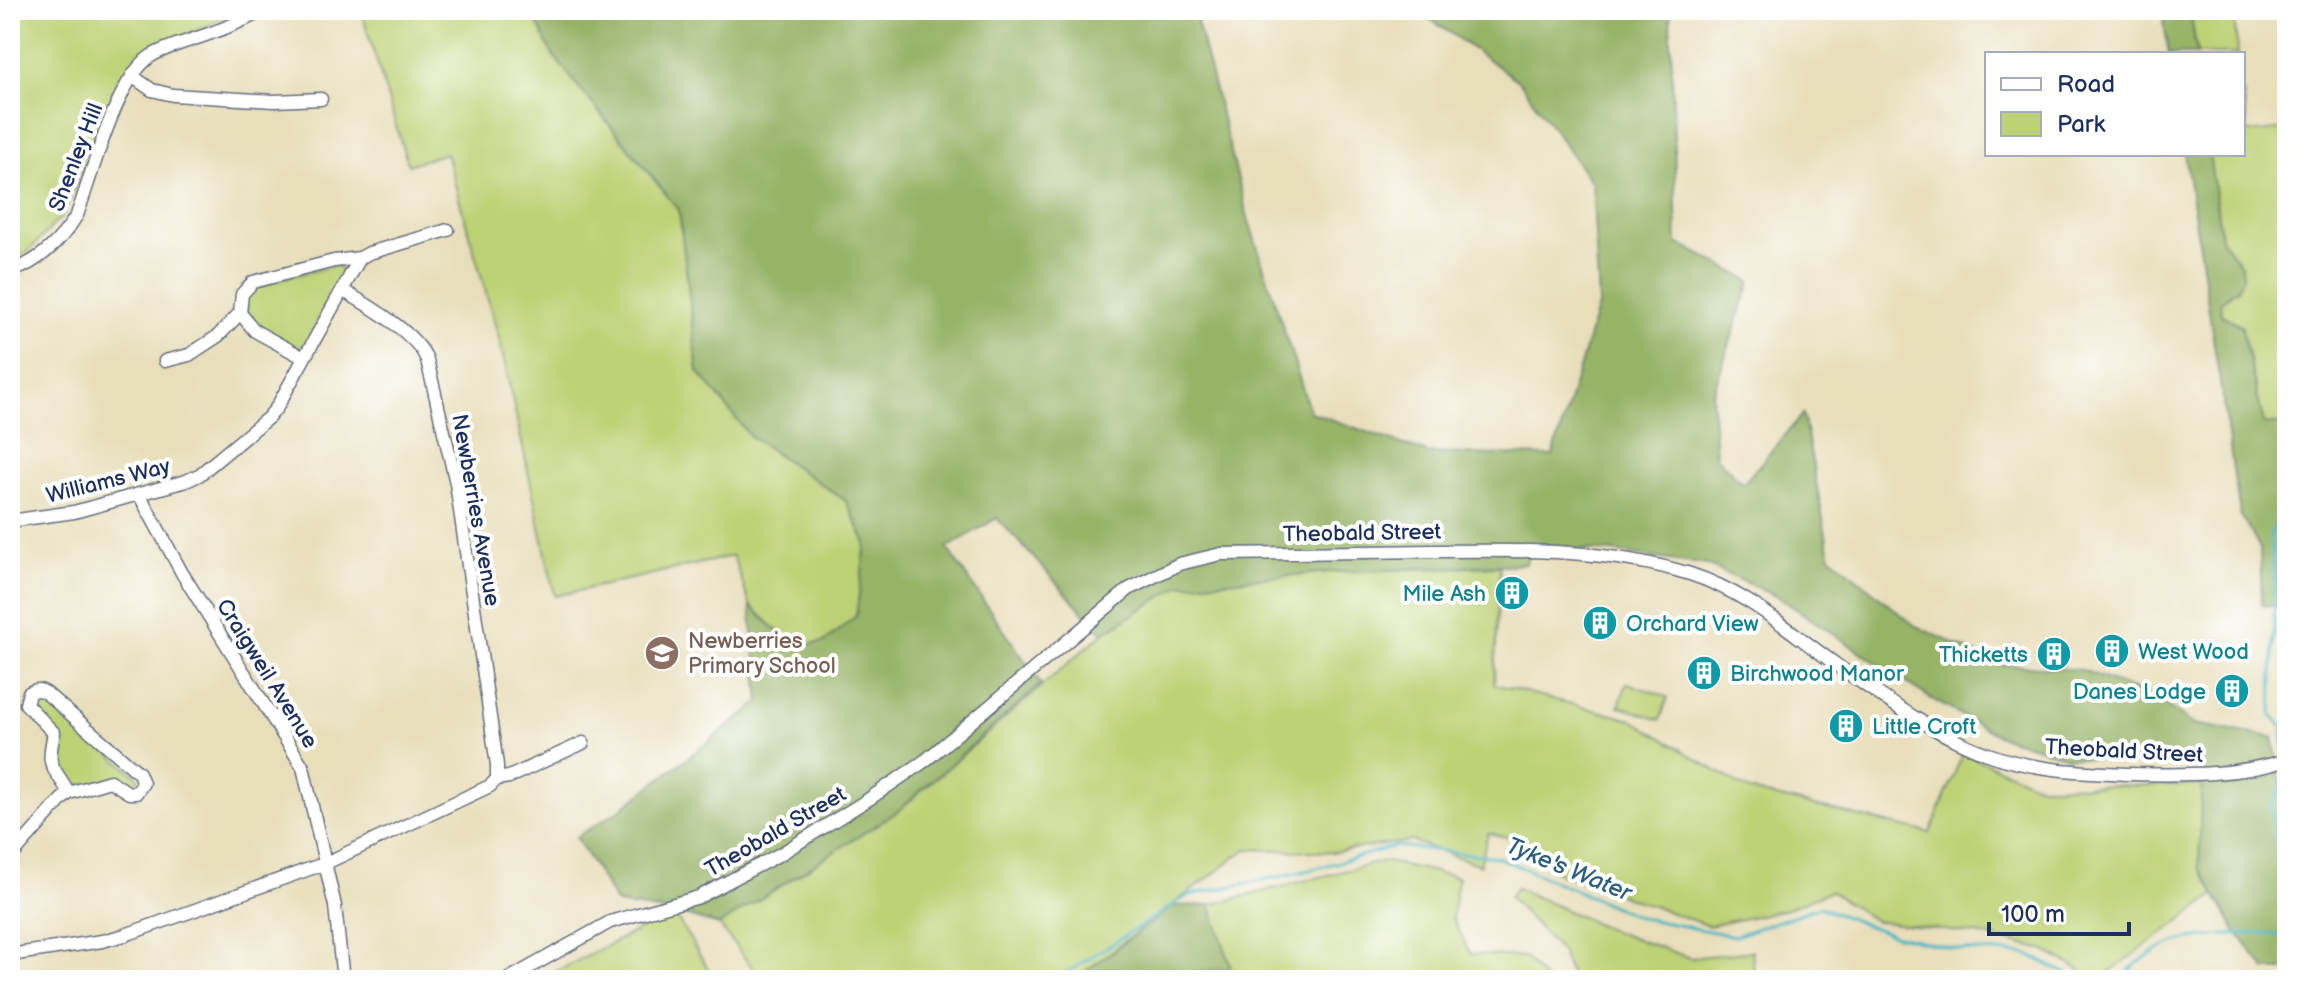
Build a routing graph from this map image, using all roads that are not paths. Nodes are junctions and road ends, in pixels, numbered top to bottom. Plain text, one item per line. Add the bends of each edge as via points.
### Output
1 (264, 10) edge
2 (132, 76) junction
3 (321, 99) dead end
4 (448, 230) dead end
5 (360, 258) junction
6 (10, 272) edge
7 (342, 290) junction
8 (240, 313) junction
9 (304, 358) junction
10 (165, 361) dead end
11 (139, 494) junction
12 (10, 521) edge
13 (583, 743) dead end
14 (2287, 760) edge
15 (497, 779) junction
16 (69, 793) junction
17 (10, 858) edge
18 (326, 863) junction
19 (10, 955) edge
20 (343, 980) edge
21 (507, 980) edge

1 - 2 street via 151,57
2 - 3 street via 152,90 173,95
2 - 6 street, Shenley Hill via 72,224 52,249
4 - 5 street
5 - 7 street, Williams Way
5 - 8 street via 253,282 242,294
7 - 9 street, Williams Way
7 - 15 street, Newberries Avenue via 381,312 427,360 456,483
8 - 9 street via 255,331
8 - 10 street via 189,355
9 - 11 street, Williams Way via 269,417 241,441 199,475
11 - 12 street, Williams Way via 74,512
11 - 18 street, Craigweil Avenue via 303,767
13 - 15 street
14 - 21 street, Theobald Street via 2238,772 2164,774 2074,772 1989,754 1903,708 1729,590 1653,564 1529,550 1221,554 1162,571 1129,589 926,760 782,853 699,897 600,927
15 - 18 street
16 - 16 street via 48,755 54,733 26,704 35,690 46,693 143,778 136,793 110,781
16 - 17 street
18 - 19 street via 125,935
18 - 20 street, Craigweil Avenue

